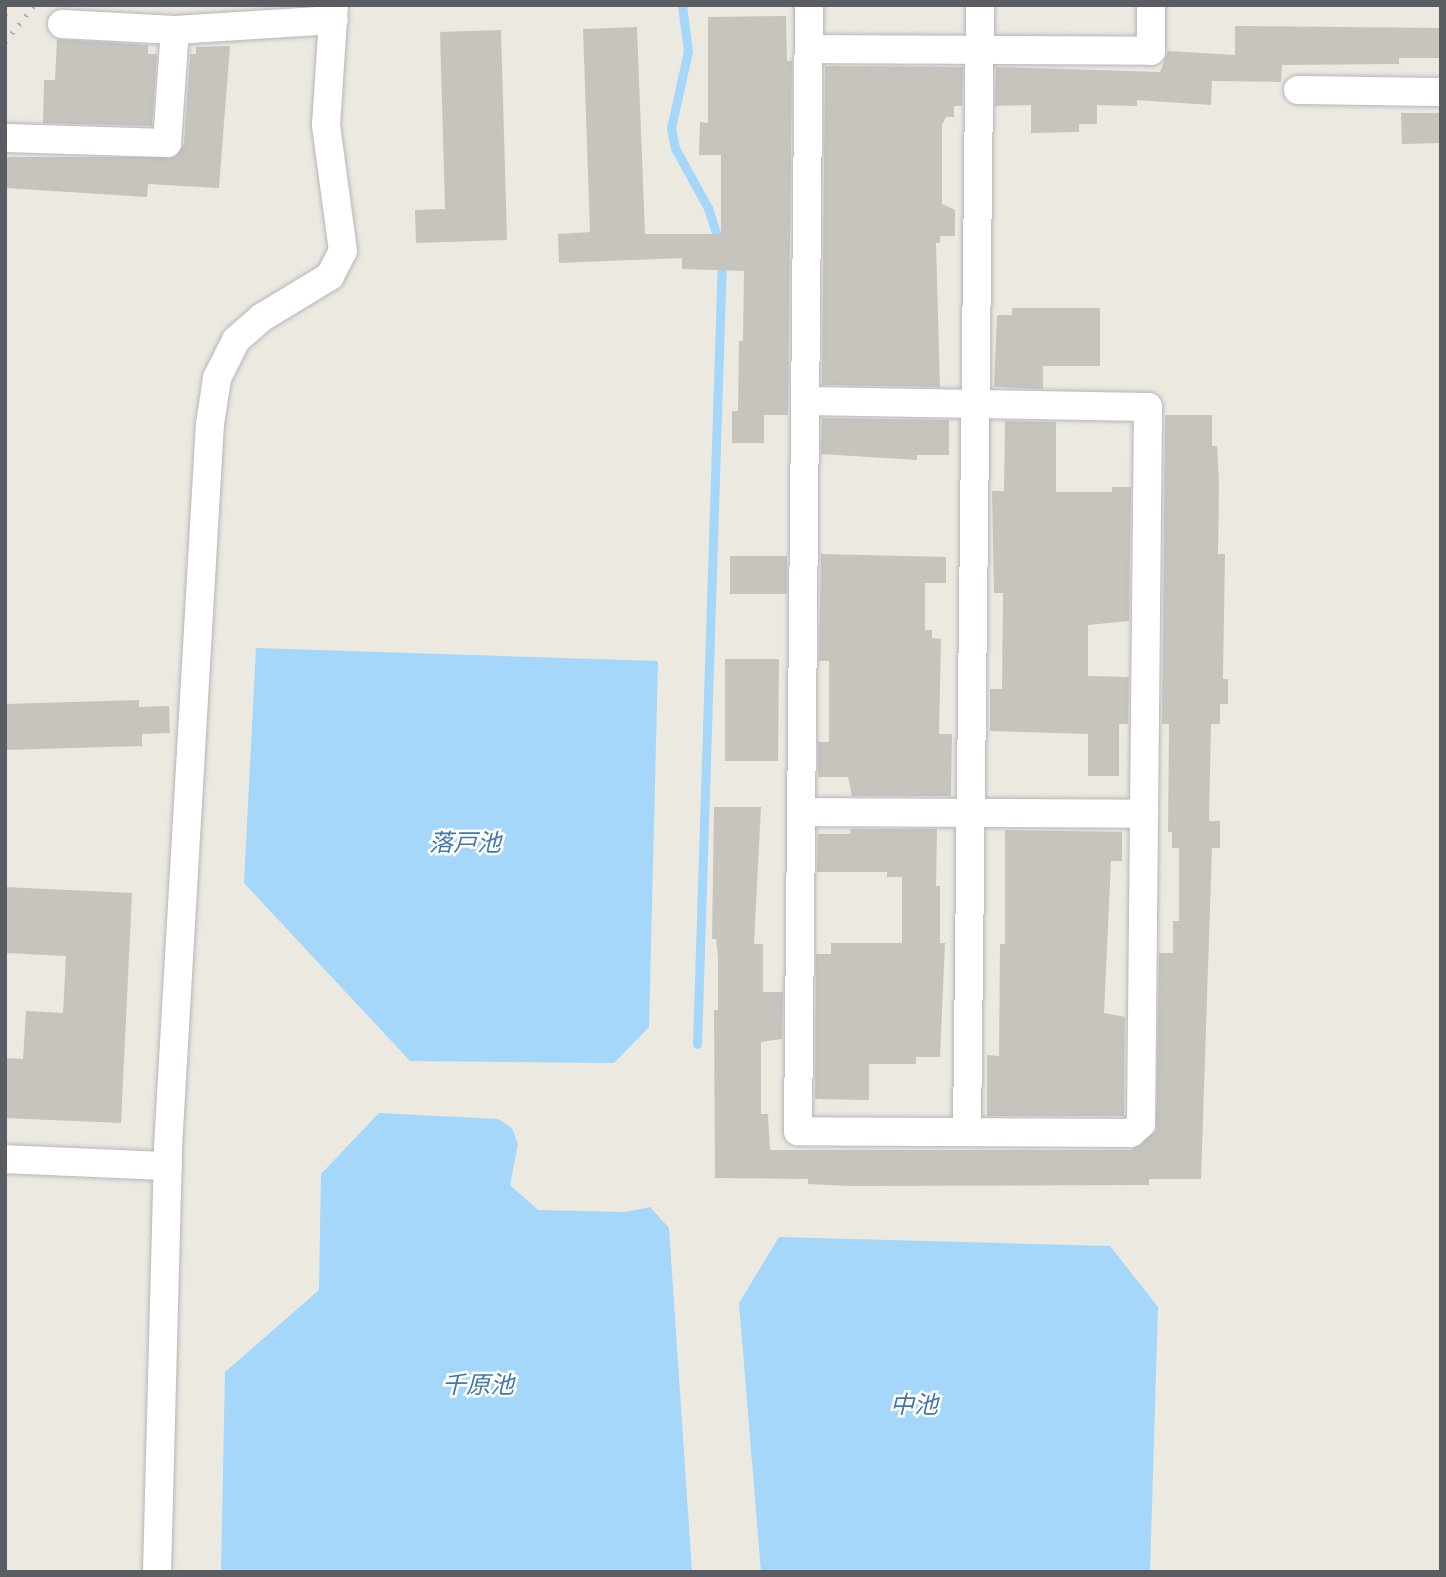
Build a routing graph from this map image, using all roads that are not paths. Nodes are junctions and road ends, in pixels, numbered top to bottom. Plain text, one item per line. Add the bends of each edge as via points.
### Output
1 (809, 5) edge
2 (981, 5) edge
3 (1151, 5) edge
4 (334, 13) edge
5 (62, 24) dead end
6 (175, 30) junction
7 (980, 48) junction
8 (810, 49) junction
9 (1298, 90) dead end
10 (1441, 92) edge
11 (5, 138) edge
12 (807, 401) junction
13 (975, 403) junction
14 (803, 812) junction
15 (972, 814) junction
16 (1142, 814) junction
17 (967, 1132) junction
18 (5, 1159) edge
19 (168, 1166) junction
20 (157, 1572) edge

1 - 8 street
2 - 7 street
3 - 7 street via 1151,51
4 - 6 street
4 - 19 street via 326,125 343,251 330,276 261,318 236,340 217,378 213,401
5 - 6 street
6 - 11 street via 167,143
7 - 8 street
7 - 13 street
8 - 12 street
9 - 10 street
12 - 13 street
12 - 14 street
13 - 15 street
13 - 16 street via 1148,407
14 - 15 street
14 - 17 street via 798,1130
15 - 16 street
15 - 17 street
16 - 17 street via 1141,1124 1131,1133
18 - 19 street
19 - 20 street

